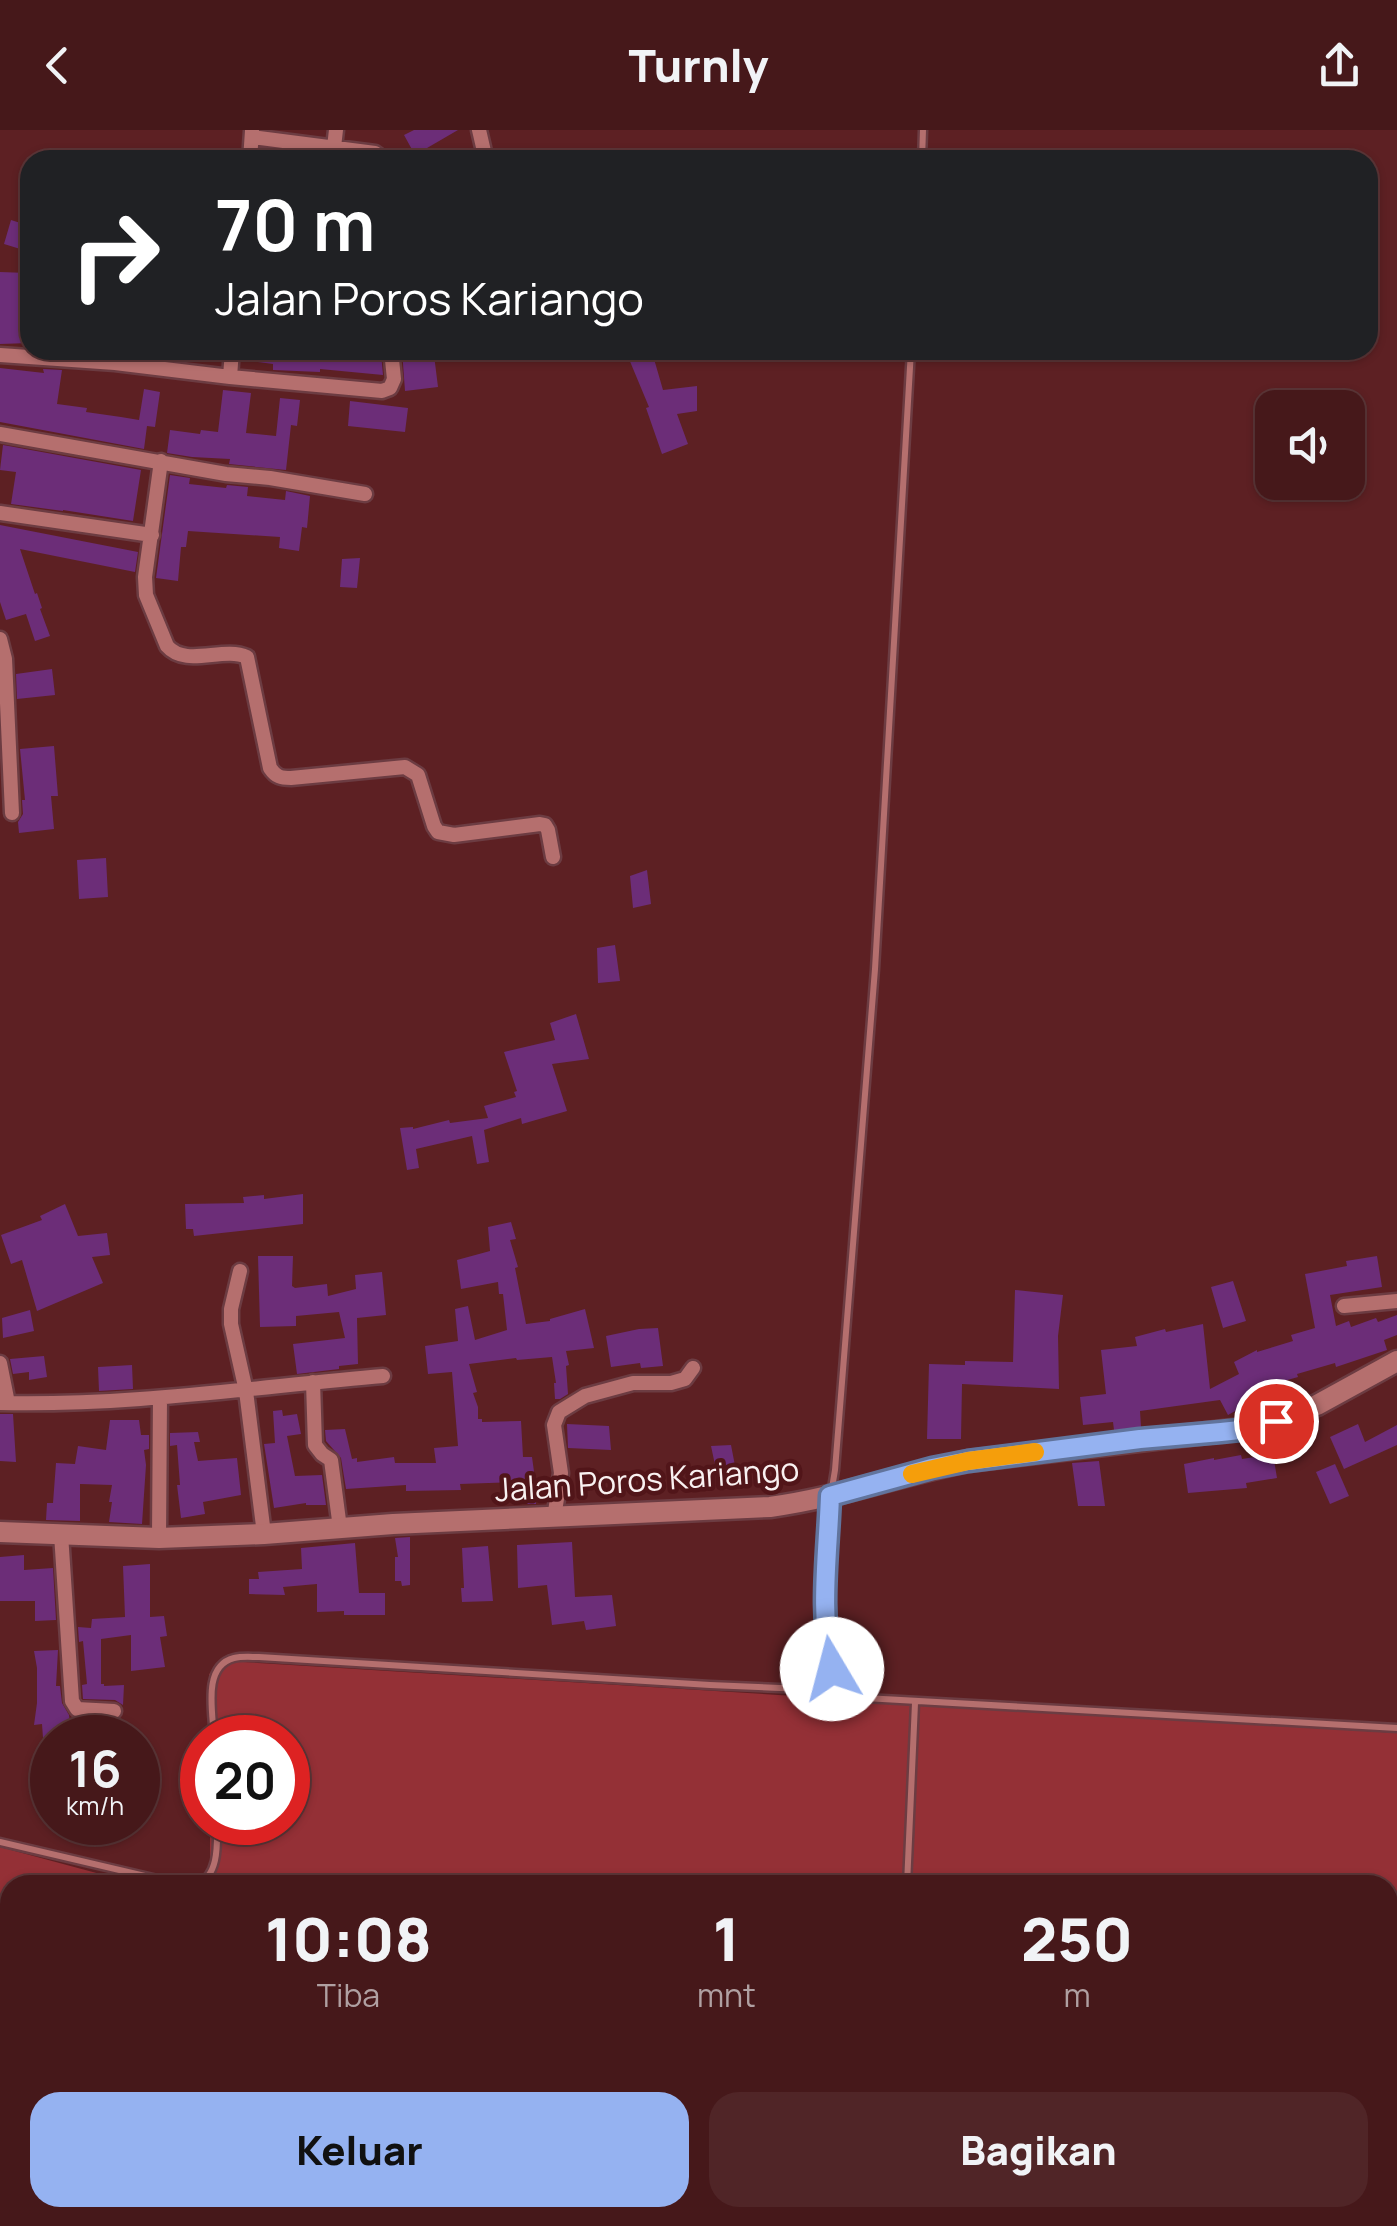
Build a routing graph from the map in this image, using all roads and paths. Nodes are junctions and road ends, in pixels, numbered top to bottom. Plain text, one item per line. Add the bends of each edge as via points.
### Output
1 (336, 130) edge
2 (252, 134) edge
3 (334, 147) junction
4 (359, 150) edge
5 (72, 360) edge
6 (231, 360) edge
7 (393, 360) edge
8 (909, 360) edge
9 (230, 378) junction
10 (0, 434) edge
11 (161, 461) junction
12 (365, 494) dead end
13 (0, 513) edge
14 (152, 535) junction
15 (0, 639) edge
16 (3, 688) edge
17 (6, 789) edge
18 (12, 813) dead end
19 (553, 857) dead end
20 (240, 1272) dead end
21 (1397, 1301) edge
22 (1344, 1306) dead end
23 (1397, 1361) edge
24 (0, 1363) edge
25 (693, 1368) dead end
26 (383, 1376) dead end
27 (313, 1382) junction
28 (246, 1390) junction
29 (160, 1398) junction
30 (4, 1403) edge
31 (830, 1496) junction
32 (554, 1518) junction
33 (340, 1528) junction
34 (0, 1532) edge
35 (61, 1534) junction
36 (264, 1534) junction
37 (159, 1538) junction
38 (845, 1688) junction
39 (915, 1702) junction
40 (114, 1711) dead end
41 (213, 1715) edge
42 (1397, 1728) edge
43 (0, 1842) edge
44 (218, 1845) edge
45 (141, 1875) edge
46 (204, 1875) edge
47 (907, 1875) edge

1 - 3 street
2 - 3 street
3 - 4 street
5 - 9 street
6 - 9 street
7 - 9 street via 394,382 382,391
8 - 31 lane via 875,969
10 - 11 street
11 - 12 street
11 - 14 street
13 - 14 street
14 - 19 street via 144,587 168,646 178,655 247,657 277,776 405,767 418,775 438,832 545,825
15 - 16 street
16 - 17 street
17 - 18 street
20 - 28 street via 231,1324
21 - 22 street
23 - 31 main road, Jalan Poros Kariango via 1318,1405 1258,1427 968,1461
24 - 30 street
25 - 32 street via 670,1384 633,1383 585,1396 560,1412 554,1425 561,1474
26 - 27 street
27 - 28 street
27 - 33 street via 316,1445 331,1460
28 - 29 street
28 - 36 street
29 - 30 street
29 - 37 street
31 - 32 main road, Jalan Poros Kariango via 770,1507
31 - 38 lane via 826,1642
32 - 33 main road, Jalan Poros Kariango
33 - 36 main road, Jalan Poros Kariango
34 - 35 main road, Jalan Poros Kariango
35 - 37 main road, Jalan Poros Kariango
35 - 40 street via 73,1706
36 - 37 main road, Jalan Poros Kariango
38 - 39 lane via 865,1698
38 - 41 lane via 259,1657 236,1658 214,1673
39 - 42 lane
39 - 47 lane
43 - 45 lane
44 - 46 lane

